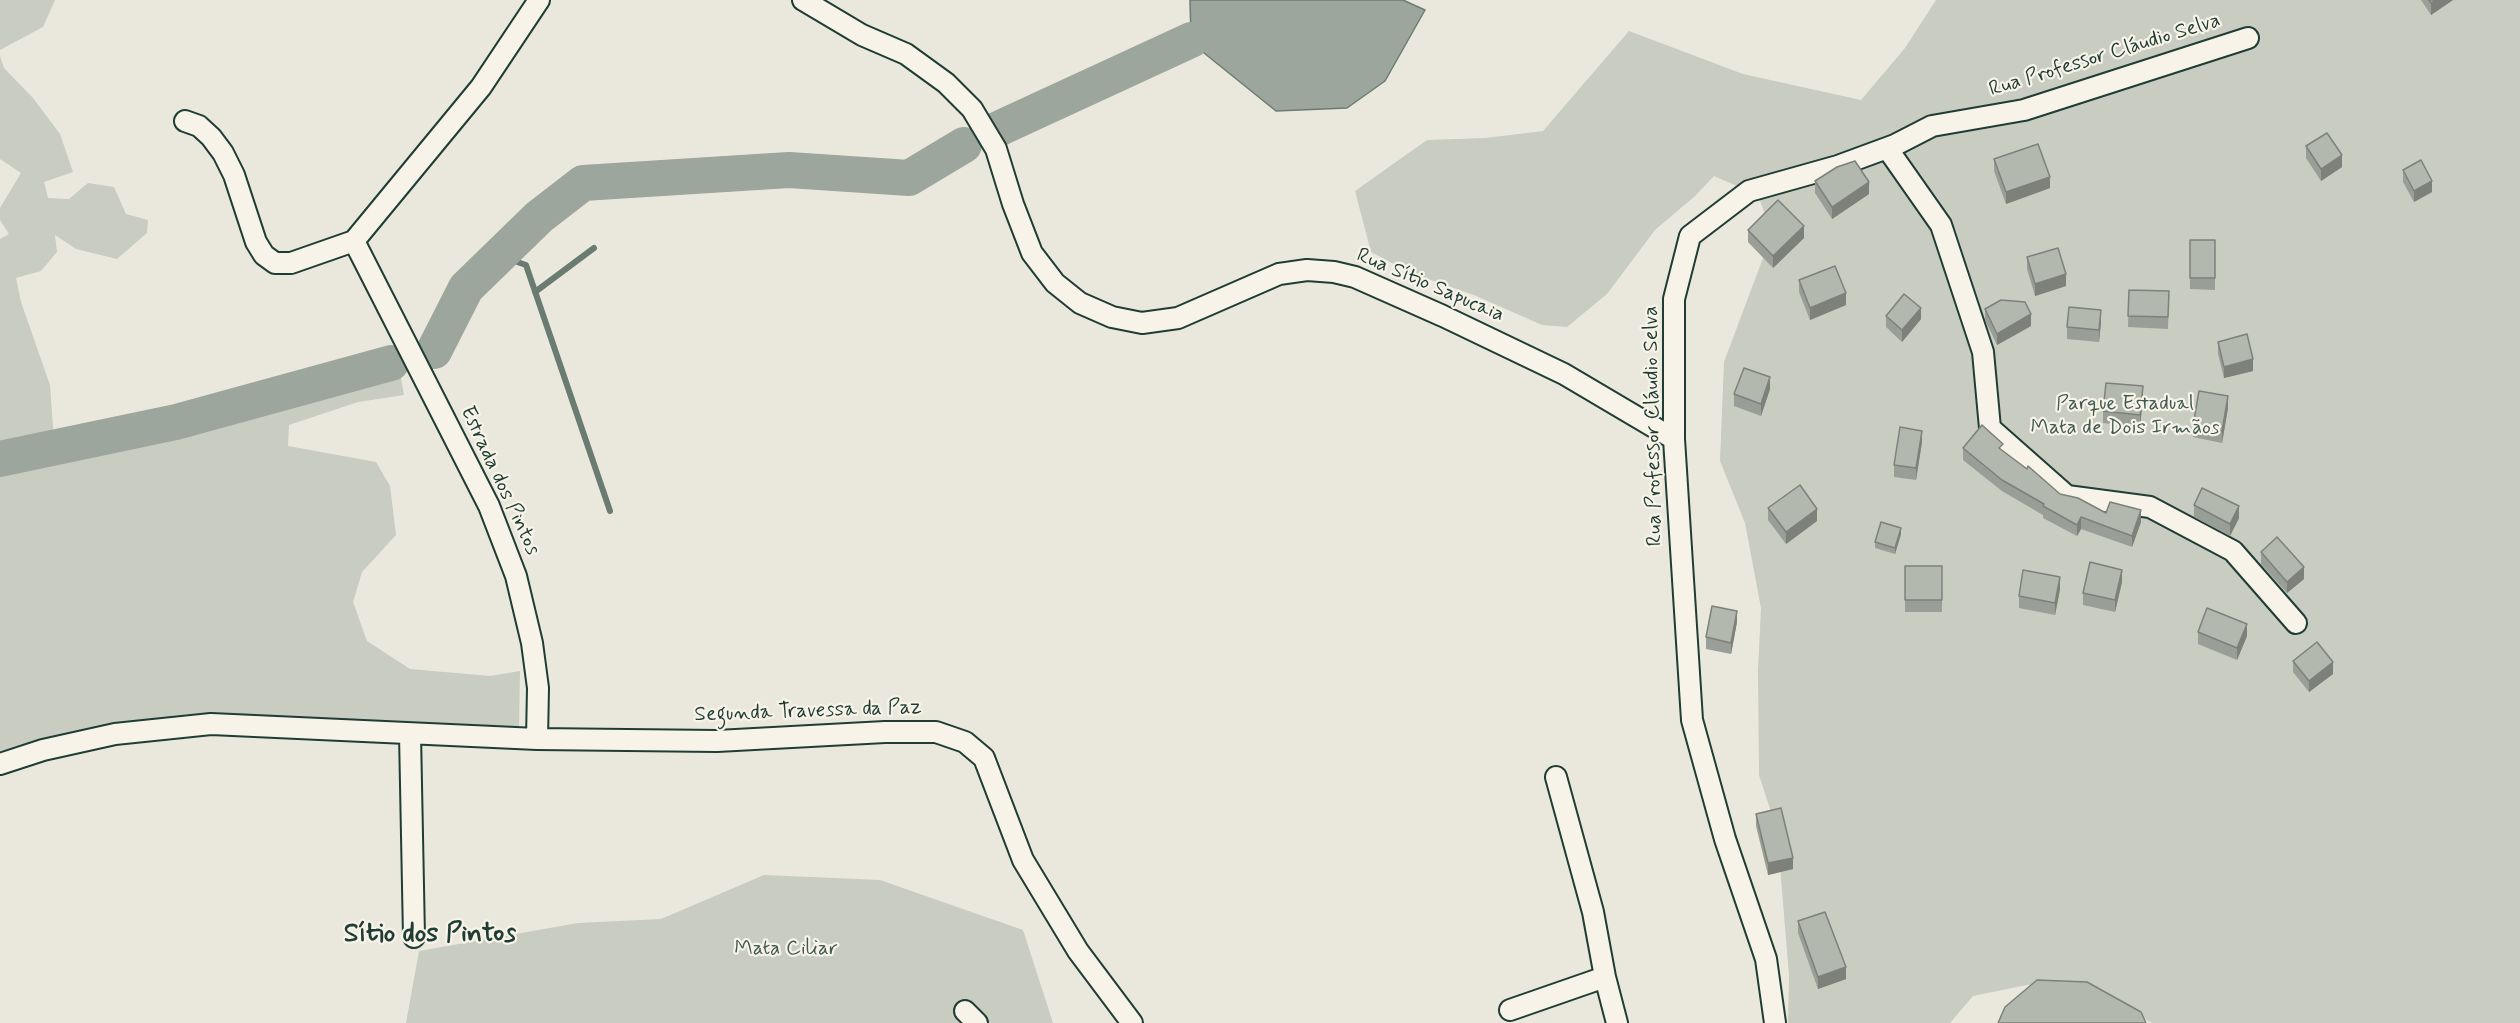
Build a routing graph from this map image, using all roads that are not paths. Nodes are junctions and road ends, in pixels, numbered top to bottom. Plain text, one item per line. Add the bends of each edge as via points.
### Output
1 (539, 0) edge
2 (803, 0) edge
3 (2248, 38) dead end
4 (185, 121) dead end
5 (1887, 148) junction
6 (354, 241) junction
7 (1674, 439) junction
8 (2296, 623) dead end
9 (410, 734) junction
10 (537, 739) junction
11 (0, 764) edge
12 (1556, 777) dead end
13 (414, 937) dead end
14 (1605, 977) junction
15 (1510, 1010) dead end
16 (1132, 1023) edge
17 (1617, 1023) edge
18 (1775, 1023) edge

1 - 6 street via 482,87
2 - 7 street, Rua Sítio Sapucaia via 862,35 906,54 946,83 972,109 996,149 1032,253 1055,283 1080,303 1112,317 1142,323 1178,318 1279,274 1334,272 1443,316 1564,374
3 - 5 street, Rua Professor Cláudio Selva via 2024,110 1932,126
4 - 6 street via 205,132 224,153 256,242 275,263 291,263
5 - 7 street, Rua Professor Cláudio Selva via 1749,191 1690,236 1674,299
5 - 8 street via 1941,225 1983,352 1990,428 2067,496 2150,507 2233,551
6 - 10 street, Estrada dos Pintos via 489,506 516,576 538,688
7 - 18 street, Rua Professor Cláudio Selva via 1692,720 1725,839 1766,959
9 - 10 street
9 - 11 street via 212,724 116,734
9 - 13 street
10 - 16 street, Segunda Travessa da Paz via 717,741 936,732 965,742 984,758 1023,860 1078,951
12 - 14 street via 1593,912
14 - 15 street
14 - 17 street

